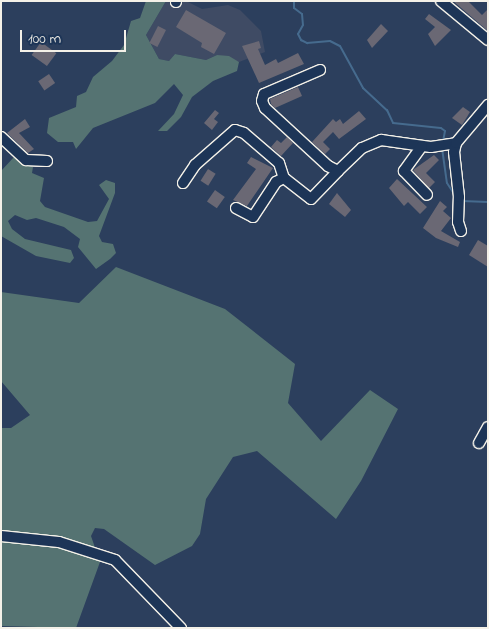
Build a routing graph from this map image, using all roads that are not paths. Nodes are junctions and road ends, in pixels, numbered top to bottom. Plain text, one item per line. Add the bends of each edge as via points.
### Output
1 (441, 1) edge
2 (488, 40) edge
3 (320, 70) dead end
4 (488, 106) edge
5 (1, 137) edge
6 (447, 145) junction
7 (422, 146) junction
8 (47, 161) dead end
9 (338, 171) junction
10 (284, 178) junction
11 (183, 183) dead end
12 (427, 196) dead end
13 (236, 208) dead end
14 (462, 231) dead end
15 (488, 428) edge
16 (479, 443) dead end
17 (1, 536) edge
18 (181, 628) edge

1 - 2 street
3 - 9 street via 264,94 262,104 324,163
4 - 6 street
5 - 8 street via 26,160
6 - 7 street
6 - 14 street via 454,163 460,201 458,222
7 - 9 street via 391,139 373,142 359,150
7 - 12 street via 404,171
9 - 10 street via 311,199
10 - 11 street via 278,163 244,133 235,130 196,165
10 - 13 street via 276,182 253,217
15 - 16 street
17 - 18 street via 59,542 115,560

